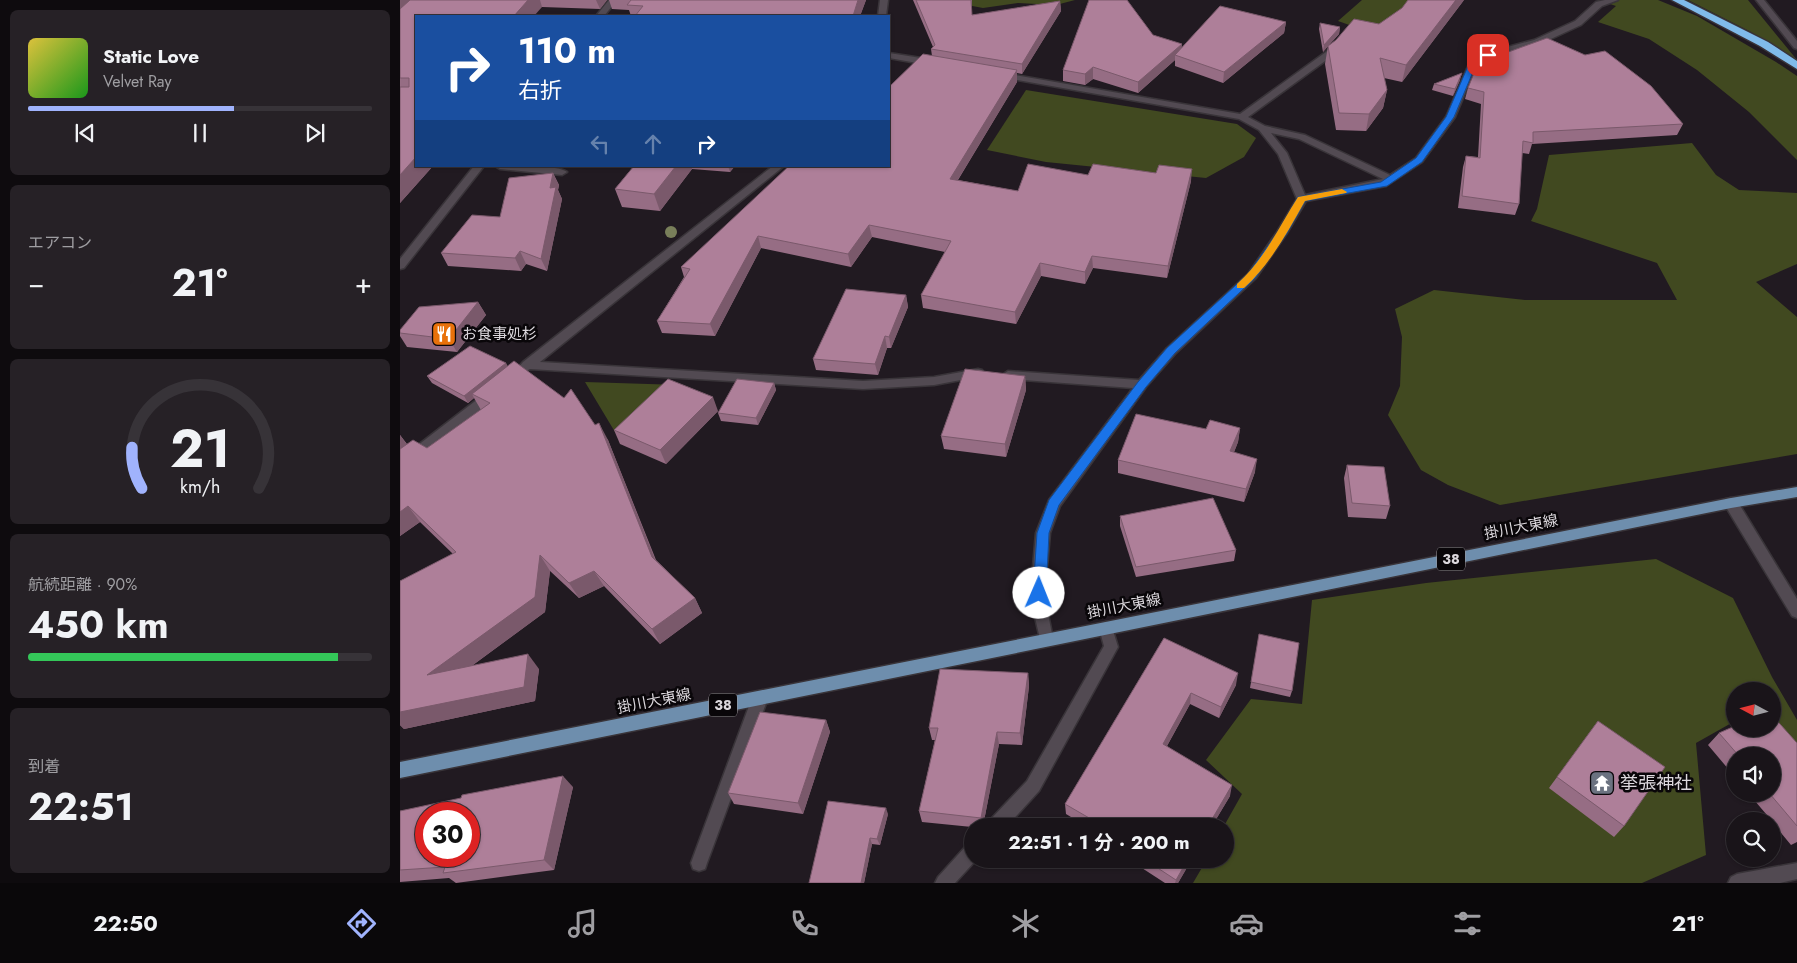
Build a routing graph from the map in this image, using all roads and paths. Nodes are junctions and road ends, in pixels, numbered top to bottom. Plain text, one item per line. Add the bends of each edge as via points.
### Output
1 (612, 0) edge
2 (884, 0) edge
3 (1614, 0) edge
4 (1677, 0) edge
5 (1760, 0) edge
6 (601, 15) edge
7 (882, 15) edge
8 (1345, 34) edge
9 (1797, 46) edge
10 (890, 55) edge
11 (947, 65) edge
12 (1797, 66) edge
13 (986, 72) edge
14 (1242, 117) junction
15 (1262, 128) junction
16 (478, 167) edge
17 (510, 167) edge
18 (778, 167) edge
19 (562, 172) dead end
20 (1390, 179) junction
21 (1302, 199) junction
22 (400, 266) edge
23 (527, 365) junction
24 (1142, 384) junction
25 (400, 466) edge
26 (1797, 492) edge
27 (1731, 503) junction
28 (1797, 612) edge
29 (1106, 628) junction
30 (1046, 639) junction
31 (760, 698) junction
32 (400, 770) edge
33 (1003, 818) edge
34 (964, 861) edge
35 (699, 863) dead end
36 (1797, 871) edge
37 (944, 883) edge
38 (1736, 883) edge

1 - 6 street
2 - 7 street
3 - 20 street via 1599,4 1578,23 1537,42 1488,55 1472,66 1450,117 1419,160
4 - 12 highway via 1764,44
5 - 9 street
8 - 14 street via 1329,54
10 - 11 street
13 - 14 street
14 - 15 street
15 - 20 street via 1302,137
15 - 21 street via 1282,153
16 - 22 street
17 - 19 street
18 - 23 street
20 - 21 street via 1384,184
21 - 24 street via 1252,276 1171,351
23 - 24 street via 863,385 934,381 976,373
23 - 25 street
24 - 30 street via 1054,504 1043,533 1040,608
26 - 27 main road, 掛川大東線 / 38
27 - 28 street
27 - 29 main road, 掛川大東線 / 38
29 - 30 main road, 掛川大東線 / 38
29 - 33 street via 1111,647 1033,786
30 - 31 main road, 掛川大東線 / 38
31 - 32 main road, 掛川大東線 / 38
31 - 35 street
34 - 37 street
36 - 38 street

